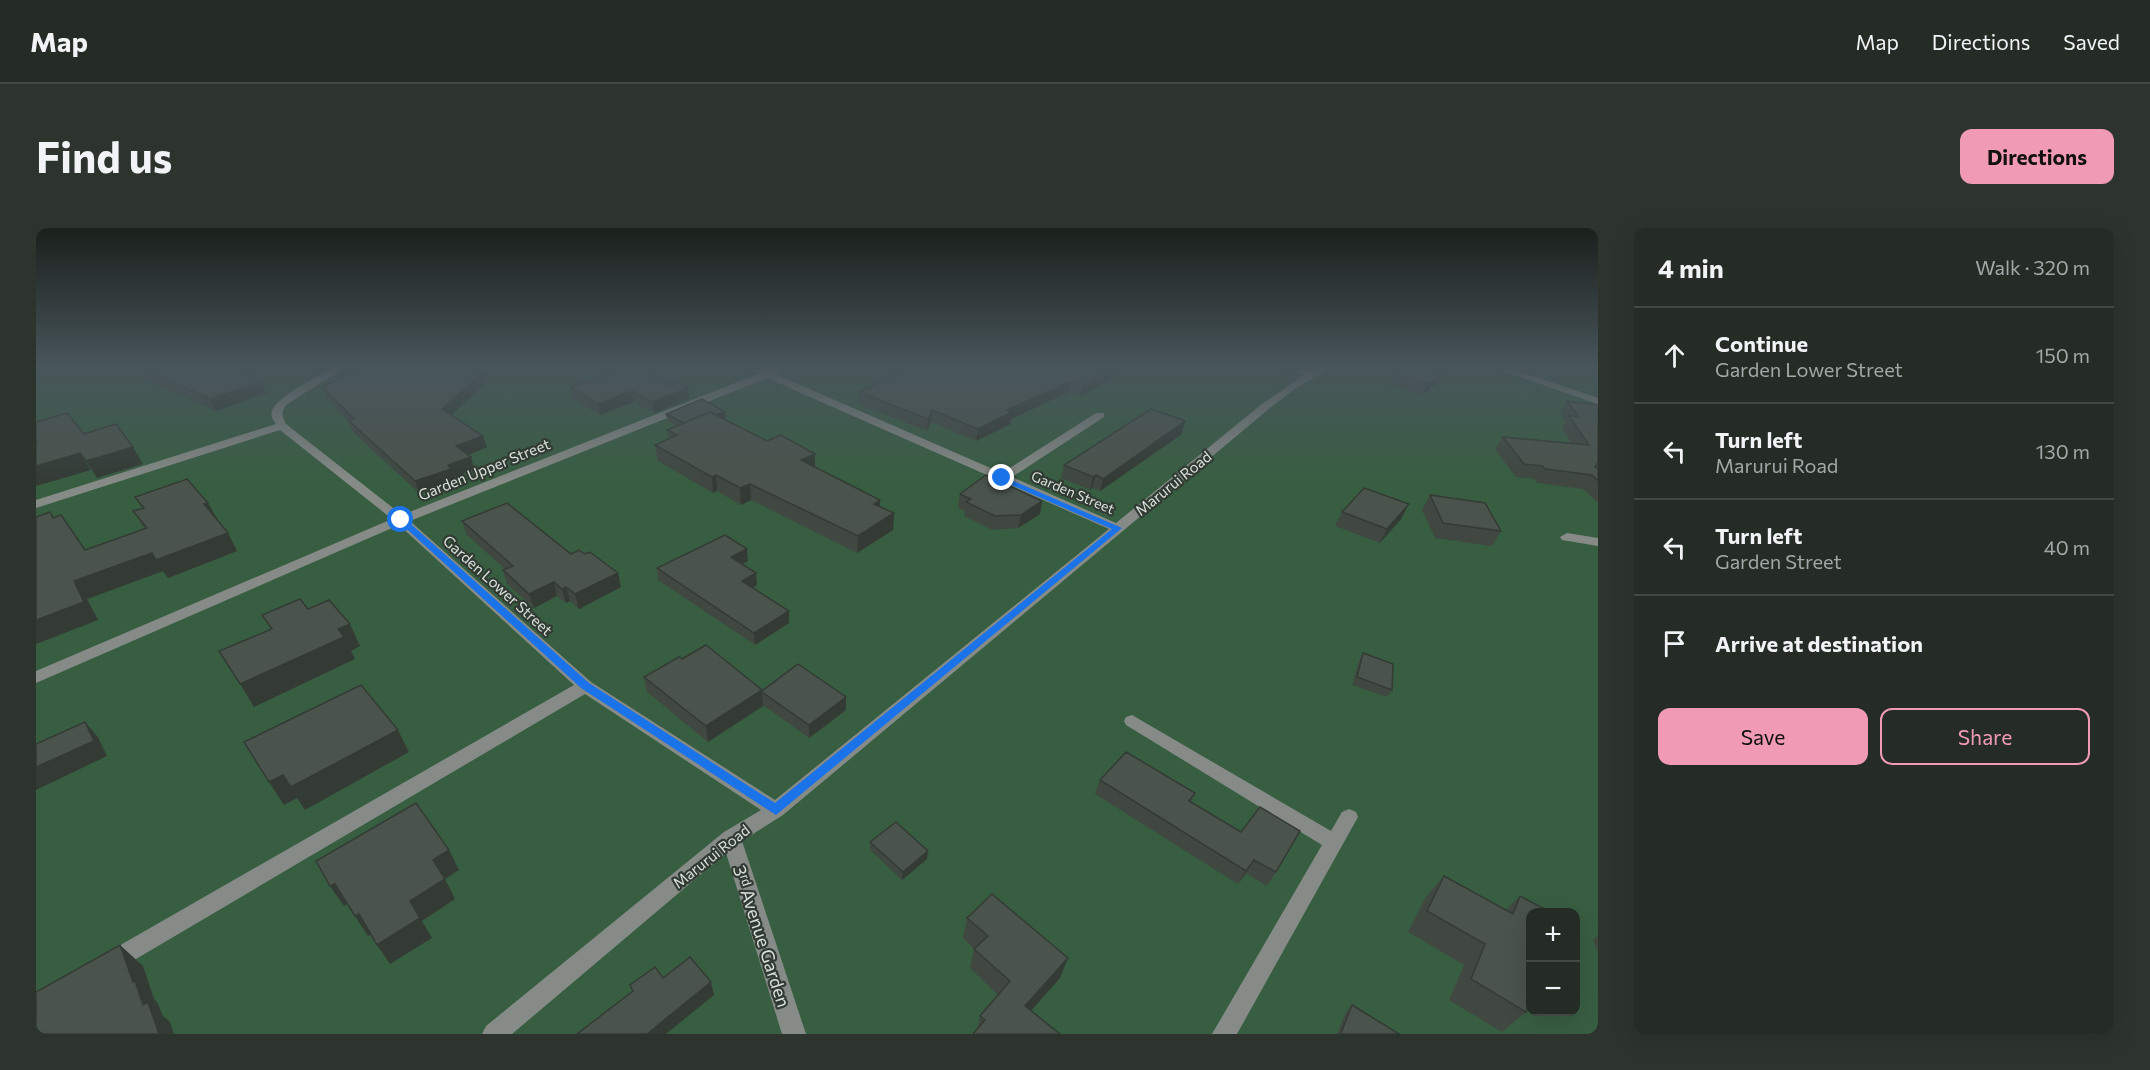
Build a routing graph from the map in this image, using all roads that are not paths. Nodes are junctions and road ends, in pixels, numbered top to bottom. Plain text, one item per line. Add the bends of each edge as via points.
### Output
1 (280, 406) edge
2 (688, 406) edge
3 (838, 406) edge
4 (1267, 406) edge
5 (1101, 415) dead end
6 (282, 426) junction
7 (1002, 478) junction
8 (36, 504) edge
9 (401, 520) junction
10 (1118, 528) junction
11 (1567, 537) dead end
12 (1598, 542) edge
13 (36, 677) edge
14 (585, 686) junction
15 (1132, 721) dead end
16 (776, 810) junction
17 (1349, 817) dead end
18 (731, 838) junction
19 (1333, 842) junction
20 (98, 969) edge
21 (494, 1034) edge
22 (794, 1034) edge
23 (1224, 1034) edge

1 - 6 street via 276,410
2 - 9 street, Garden Upper Street
3 - 7 street, Garden Street
4 - 10 street, Marurui Road
5 - 7 street
6 - 8 street
6 - 9 street, Garden Lower Street
7 - 10 street, Garden Street
9 - 13 street, Garden Upper Street
9 - 14 street, Garden Lower Street
10 - 16 street, Marurui Road
11 - 12 street
14 - 16 street, Garden Lower Street
14 - 20 street
15 - 19 street
16 - 18 street, Marurui Road
17 - 19 street
18 - 21 street, Marurui Road
18 - 22 street, 3ʳᵈ Avenue Garden
19 - 23 street

